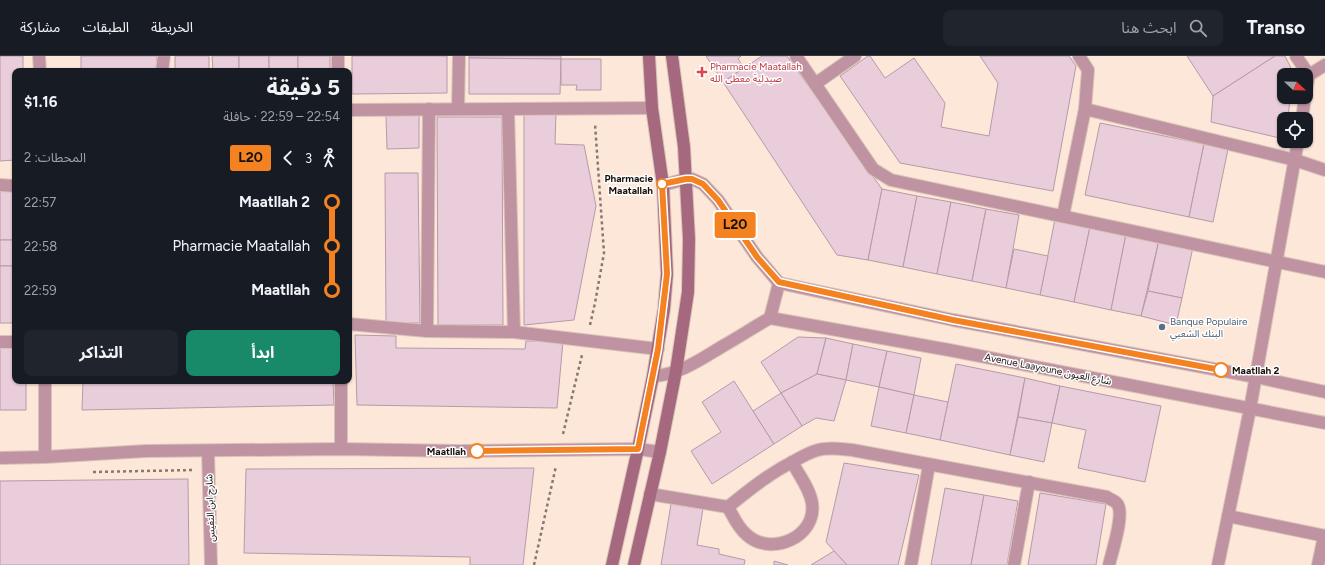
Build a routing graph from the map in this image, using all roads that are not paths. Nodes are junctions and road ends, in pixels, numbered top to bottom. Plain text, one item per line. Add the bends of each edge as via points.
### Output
1 (40, 56) edge
2 (164, 56) edge
3 (338, 56) edge
4 (459, 56) edge
5 (648, 56) edge
6 (672, 56) edge
7 (796, 56) edge
8 (855, 56) edge
9 (1079, 56) edge
10 (1296, 56) edge
11 (1325, 65) edge
12 (40, 68) edge
13 (162, 68) edge
14 (338, 68) edge
15 (1305, 68) edge
16 (1313, 72) edge
17 (815, 84) junction
18 (652, 108) junction
19 (1085, 108) junction
20 (429, 109) junction
21 (458, 109) junction
22 (508, 109) junction
23 (352, 110) edge
24 (1297, 148) edge
25 (1295, 160) junction
26 (1325, 170) edge
27 (686, 179) junction
28 (662, 184) junction
29 (0, 185) edge
30 (12, 186) edge
31 (1063, 216) junction
32 (1277, 261) junction
33 (1325, 272) edge
34 (779, 282) junction
35 (770, 318) junction
36 (352, 324) edge
37 (426, 331) junction
38 (514, 332) junction
39 (0, 342) edge
40 (12, 342) edge
41 (658, 349) junction
42 (676, 371) junction
43 (653, 376) junction
44 (1256, 377) junction
45 (45, 384) edge
46 (341, 384) edge
47 (1325, 392) edge
48 (1250, 409) junction
49 (1325, 423) edge
50 (638, 449) junction
51 (341, 450) junction
52 (208, 451) junction
53 (660, 452) junction
54 (45, 457) junction
55 (0, 458) edge
56 (792, 462) junction
57 (930, 465) junction
58 (1029, 482) junction
59 (650, 494) junction
60 (728, 507) junction
61 (1228, 516) junction
62 (1324, 536) edge
63 (211, 565) edge
64 (612, 565) edge
65 (634, 565) edge
66 (911, 565) edge
67 (1014, 565) edge
68 (1109, 565) edge
69 (1218, 565) edge
70 (1318, 565) edge

1 - 12 street
2 - 13 street
3 - 14 street
4 - 21 street
5 - 18 street
6 - 27 street
7 - 17 street
8 - 17 street
9 - 19 street via 1088,70
10 - 15 street
11 - 16 street
17 - 31 street via 873,169 891,180
18 - 22 street
18 - 28 street
19 - 25 street
19 - 31 street
20 - 21 street
20 - 23 street
20 - 37 street
21 - 22 street
22 - 38 street
24 - 25 street
25 - 26 street
25 - 32 street
27 - 28 street
27 - 34 street via 703,184 718,200 757,257
27 - 42 street via 688,292
28 - 41 street via 667,274
29 - 30 street
31 - 32 street
32 - 33 street
32 - 44 street
34 - 35 street
34 - 44 street via 953,320
35 - 42 street via 693,364
35 - 48 street, Avenue Laayoune شارع العيون
36 - 37 street
37 - 38 street
38 - 41 street
39 - 40 street
41 - 43 street
42 - 43 street
42 - 53 street
43 - 50 street
44 - 47 street
44 - 48 street
45 - 54 street
46 - 51 street
48 - 49 street, Avenue Laayoune شارع العيون
48 - 61 street
50 - 51 street
50 - 53 street
50 - 64 street
51 - 52 street
52 - 54 street via 146,451
52 - 63 street, شارح ابن النفيس
53 - 59 street
54 - 55 street
56 - 57 street via 819,450 833,448
56 - 60 street via 760,481
56 - 60 street via 813,504 807,526 801,533 791,540 774,545 759,542 739,527
57 - 58 street
57 - 66 street
58 - 67 street
58 - 68 street via 1107,497 1116,503 1120,518
59 - 60 street
59 - 65 street
61 - 62 street
61 - 69 street
62 - 70 street

